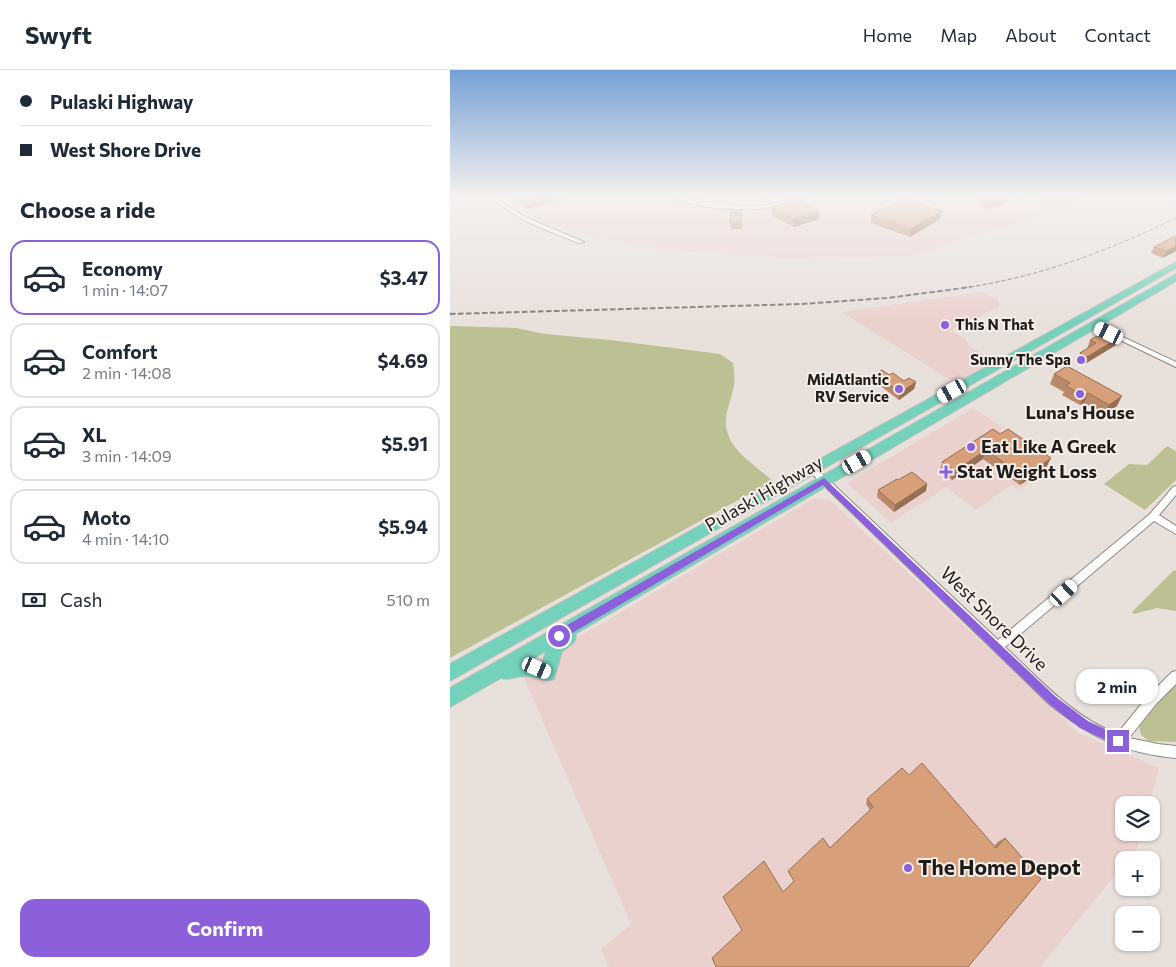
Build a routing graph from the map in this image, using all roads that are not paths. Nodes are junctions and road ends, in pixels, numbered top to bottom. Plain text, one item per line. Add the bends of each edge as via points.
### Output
1 (576, 240) edge
2 (581, 242) dead end
3 (1176, 265) edge
4 (1176, 277) edge
5 (1093, 325) junction
6 (1176, 365) edge
7 (812, 469) junction
8 (824, 481) junction
9 (1176, 489) edge
10 (1153, 516) junction
11 (1176, 530) edge
12 (619, 600) junction
13 (998, 647) junction
14 (450, 673) edge
15 (1176, 676) edge
16 (450, 698) edge
17 (450, 706) edge
18 (1118, 741) junction
19 (1176, 752) edge

1 - 2 street
3 - 7 highway, Pulaski Highway
4 - 5 highway, Pulaski Highway
5 - 6 street
5 - 8 highway, Pulaski Highway
7 - 8 street, West Shore Drive
7 - 14 highway, Pulaski Highway
8 - 12 highway, Pulaski Highway
8 - 13 street, West Shore Drive
9 - 10 street
10 - 11 street
10 - 13 street
12 - 16 highway, Pulaski Highway
12 - 17 highway via 614,611 555,648 548,673 537,668 512,670
13 - 18 street, West Shore Drive via 1073,717
15 - 18 street
18 - 19 street, West Shore Drive

